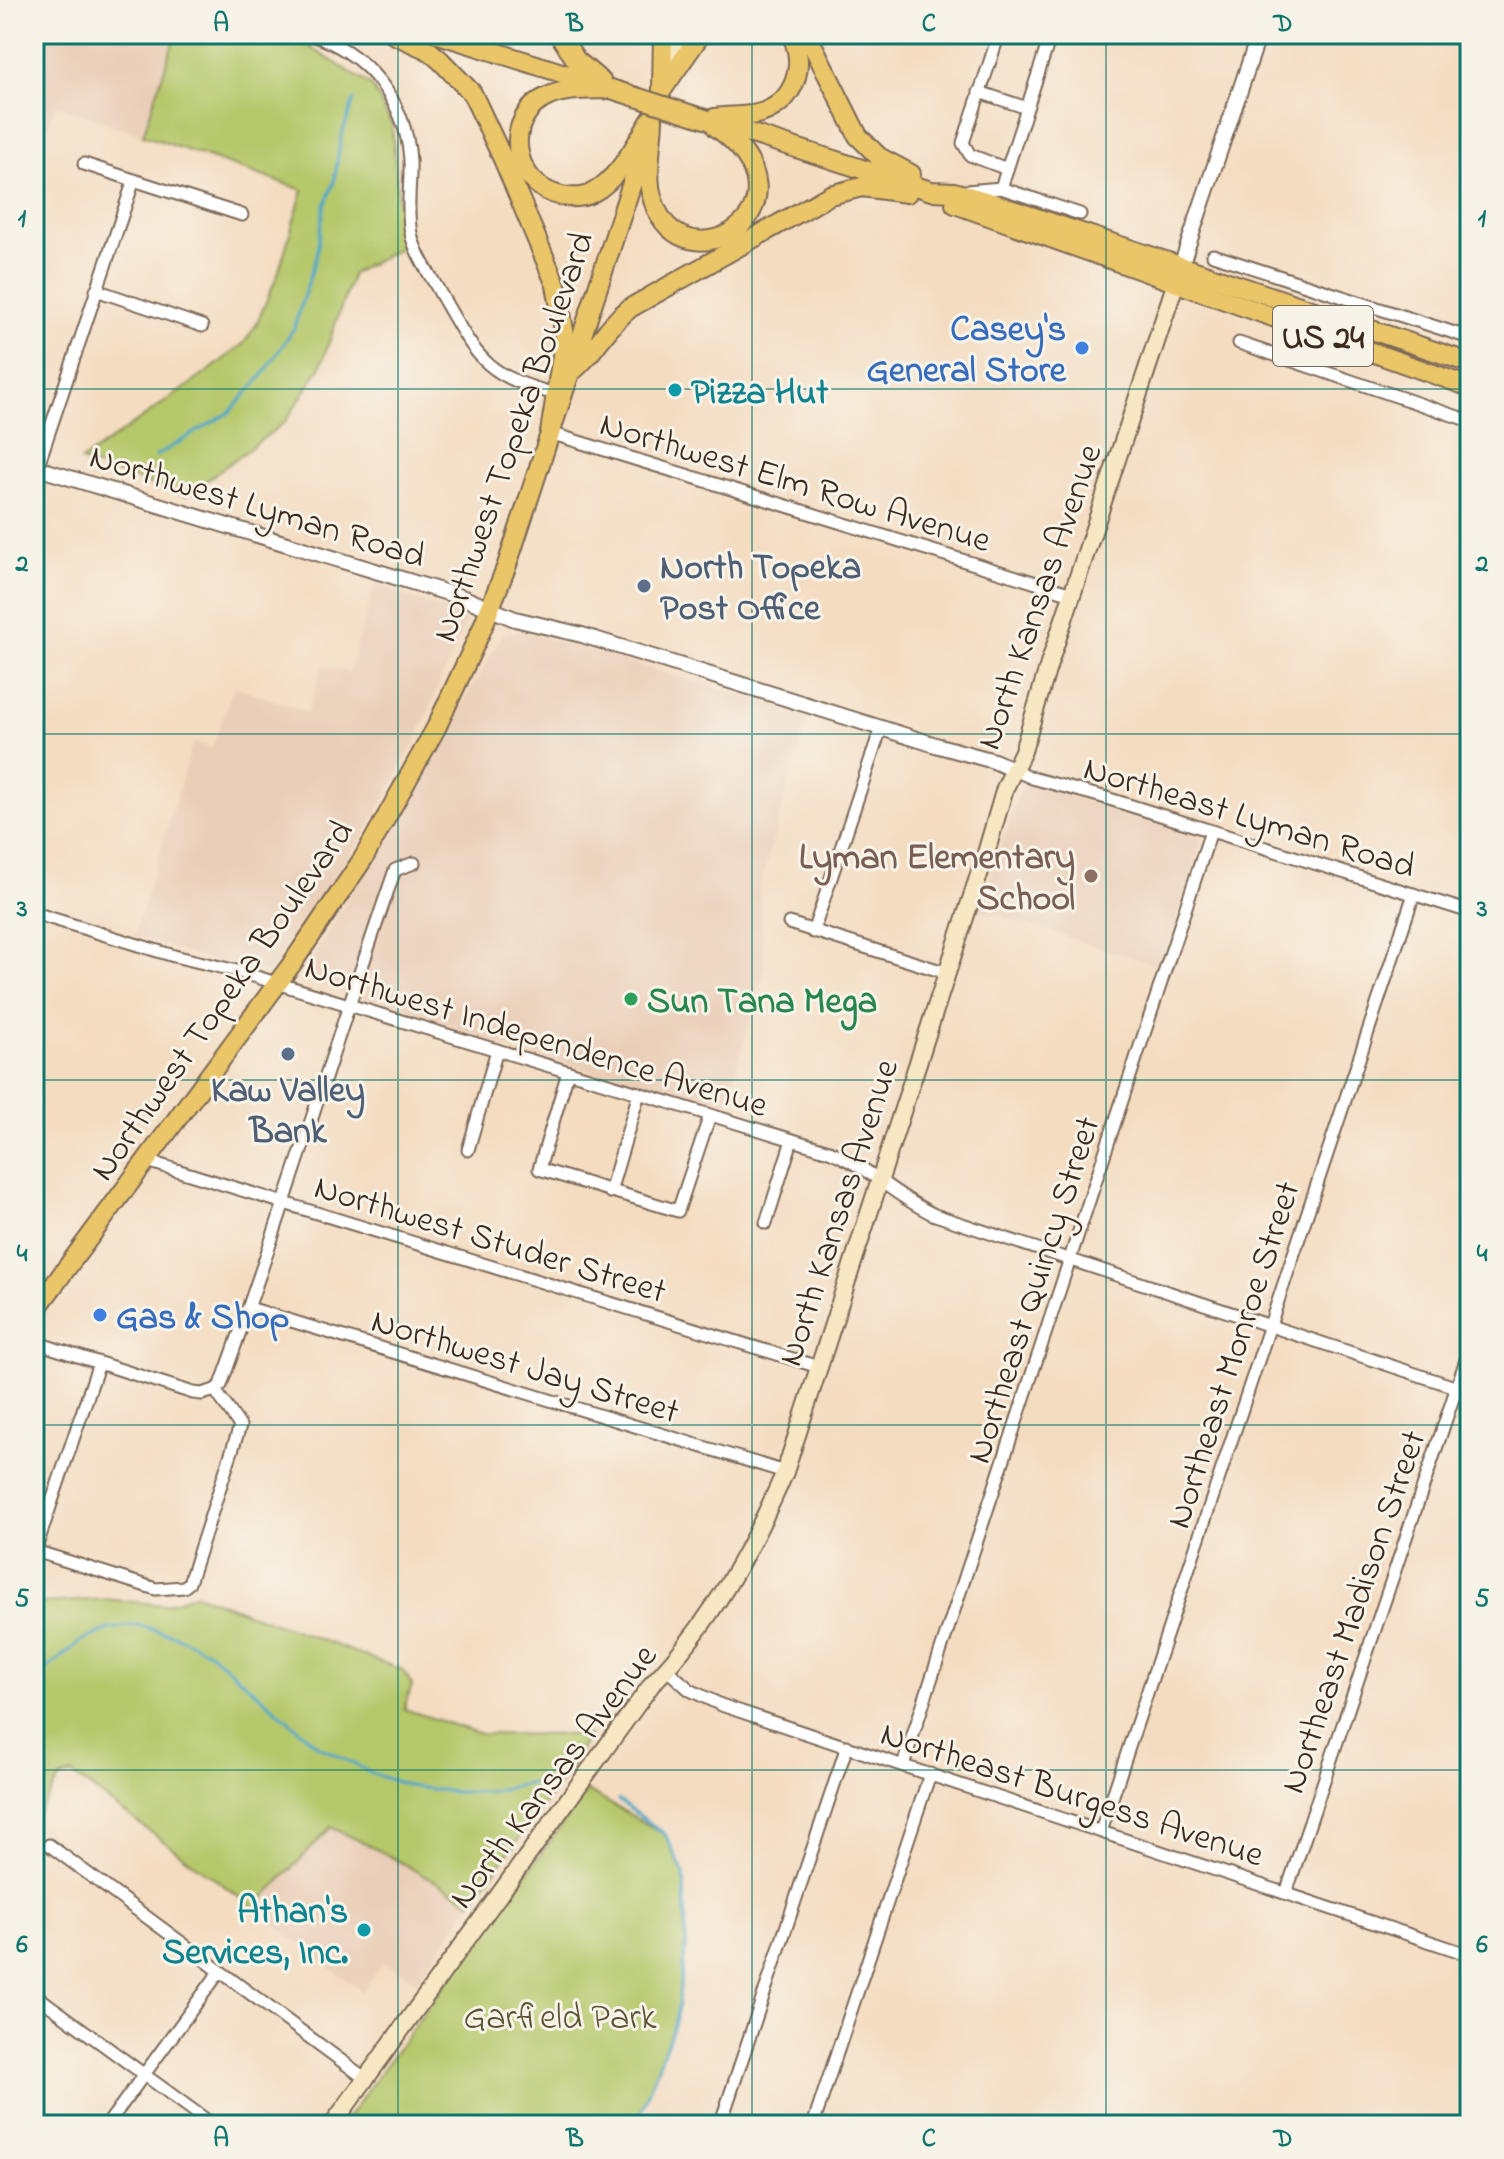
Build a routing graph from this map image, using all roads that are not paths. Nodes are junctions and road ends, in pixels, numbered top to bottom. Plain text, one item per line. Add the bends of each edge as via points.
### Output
1 (310, 34) edge
2 (393, 34) edge
3 (438, 34) edge
4 (559, 34) edge
5 (663, 34) edge
6 (680, 34) edge
7 (701, 34) edge
8 (791, 34) edge
9 (807, 34) edge
10 (999, 34) edge
11 (1051, 34) edge
12 (1259, 34) edge
13 (611, 89) junction
14 (662, 90) junction
15 (979, 92) junction
16 (1027, 108) junction
17 (653, 117) junction
18 (705, 119) junction
19 (84, 164) dead end
20 (1007, 169) junction
21 (134, 180) junction
22 (1001, 188) junction
23 (944, 195) junction
24 (1080, 214) dead end
25 (242, 215) dead end
26 (1213, 255) dead end
27 (1179, 274) junction
28 (96, 290) junction
29 (202, 326) dead end
30 (1470, 338) edge
31 (1239, 343) dead end
32 (1470, 363) edge
33 (570, 373) junction
34 (1470, 387) edge
35 (560, 395) junction
36 (1470, 421) edge
37 (550, 433) junction
38 (35, 467) edge
39 (1072, 594) junction
40 (490, 609) junction
41 (881, 728) junction
42 (1014, 770) junction
43 (1211, 831) junction
44 (414, 863) dead end
45 (1414, 894) junction
46 (1470, 912) edge
47 (34, 913) edge
48 (789, 923) dead end
49 (813, 932) junction
50 (947, 973) junction
51 (277, 984) junction
52 (348, 1006) junction
53 (497, 1050) junction
54 (568, 1072) junction
55 (639, 1093) junction
56 (710, 1115) junction
57 (792, 1140) junction
58 (468, 1150) dead end
59 (147, 1161) junction
60 (880, 1181) junction
61 (610, 1192) junction
62 (283, 1203) junction
63 (766, 1223) dead end
64 (1071, 1260) junction
65 (249, 1308) junction
66 (34, 1312) edge
67 (1269, 1326) junction
68 (34, 1342) edge
69 (1470, 1348) edge
70 (99, 1363) junction
71 (819, 1367) junction
72 (1456, 1387) junction
73 (215, 1390) junction
74 (1470, 1392) edge
75 (785, 1472) junction
76 (35, 1553) edge
77 (666, 1669) junction
78 (847, 1746) junction
79 (903, 1765) junction
80 (930, 1774) junction
81 (1101, 1831) junction
82 (49, 1845) dead end
83 (1286, 1893) junction
84 (1470, 1955) edge
85 (220, 1971) junction
86 (34, 1994) edge
87 (144, 2076) junction
88 (366, 2079) junction
89 (107, 2125) edge
90 (213, 2125) edge
91 (332, 2125) edge
92 (720, 2125) edge
93 (813, 2125) edge

1 - 35 street, Northwest Elm Row Avenue via 358,59 396,106 408,142 413,242 474,351 509,379
2 - 35 main road via 428,50 478,104 559,296 565,336
3 - 13 main road, US 24
4 - 13 main road via 576,60
5 - 14 main road
6 - 14 main road, Northwest Topeka Boulevard
7 - 14 main road
8 - 18 main road via 798,67 781,103 758,114
9 - 23 main road via 869,149
10 - 15 street
11 - 16 street
12 - 27 street, North Kansas Avenue
13 - 17 main road via 550,95 526,116 519,136 520,162 543,190 565,197 590,194 614,176
13 - 18 main road, US 24, bridge
14 - 17 main road, Northwest Topeka Boulevard
15 - 16 street
15 - 20 street via 963,147 970,155
16 - 20 street
17 - 18 main road via 653,200 672,230 701,240 735,231 756,196 754,170 742,148
17 - 33 main road, Northwest Topeka Boulevard
18 - 23 main road, US 24
19 - 21 street
20 - 22 street
21 - 25 street
21 - 28 street
22 - 23 street
22 - 24 street
23 - 27 main road, US 24
23 - 33 main road via 874,187 830,195 630,308
26 - 30 street
27 - 32 main road, US 24
27 - 34 main road, US 24
27 - 39 main road, North Kansas Avenue
28 - 29 street
28 - 38 street
31 - 36 street
33 - 35 main road, Northwest Topeka Boulevard
35 - 37 main road, Northwest Topeka Boulevard
37 - 39 street, Northwest Elm Row Avenue
37 - 40 main road, Northwest Topeka Boulevard
38 - 40 street, Northwest Lyman Road
39 - 42 main road, North Kansas Avenue
40 - 41 street, Northwest Lyman Road
40 - 51 main road, Northwest Topeka Boulevard via 397,802
41 - 42 street, Northwest Lyman Road
41 - 49 street
42 - 43 street, Northeast Lyman Road
42 - 50 main road, North Kansas Avenue
43 - 45 street, Northeast Lyman Road
43 - 64 street, Northeast Quincy Street
44 - 52 street via 395,870
45 - 46 street, Northeast Lyman Road
45 - 67 street, Northeast Monroe Street
47 - 51 street, Northwest Independence Avenue
48 - 49 street
49 - 50 street
50 - 60 main road, North Kansas Avenue
51 - 52 street, Northwest Independence Avenue
51 - 59 main road, Northwest Topeka Boulevard
52 - 53 street, Northwest Independence Avenue
52 - 62 street
53 - 54 street, Northwest Independence Avenue
53 - 58 street
54 - 55 street, Northwest Independence Avenue
54 - 61 street via 539,1169
55 - 56 street, Northwest Independence Avenue
55 - 61 street
56 - 57 street, Northwest Independence Avenue
56 - 61 street via 678,1211
57 - 60 street, Northwest Independence Avenue via 841,1155
57 - 63 street
59 - 62 street, Northwest Studer Street
59 - 66 main road, Northwest Topeka Boulevard
60 - 64 street, Northwest Independence Avenue via 935,1215
60 - 71 main road, North Kansas Avenue
62 - 65 street
62 - 71 street, Northwest Studer Street
64 - 67 street, Northwest Independence Avenue
64 - 79 street, Northeast Quincy Street
65 - 73 street
65 - 75 street, Northwest Jay Street
67 - 72 street, Northwest Independence Avenue
67 - 81 street, Northeast Monroe Street
68 - 70 street
69 - 72 street, Northeast Madison Street
70 - 73 street via 193,1393
70 - 76 street
71 - 75 main road, North Kansas Avenue
72 - 74 street, Northwest Independence Avenue
72 - 83 street, Northeast Madison Street
73 - 76 street via 240,1426 189,1583 156,1589
75 - 77 main road, North Kansas Avenue via 719,1601
77 - 78 street, Northeast Burgess Avenue via 690,1690 721,1705
77 - 88 main road, North Kansas Avenue
78 - 79 street, Northeast Burgess Avenue
78 - 92 street
79 - 80 street, Northeast Burgess Avenue
80 - 81 street, Northeast Burgess Avenue
80 - 93 street
81 - 83 street, Northeast Burgess Avenue
82 - 85 street
83 - 84 street, Northeast Burgess Avenue
85 - 87 street
85 - 88 street
86 - 87 street
87 - 89 street
87 - 90 street
88 - 91 main road, North Kansas Avenue

